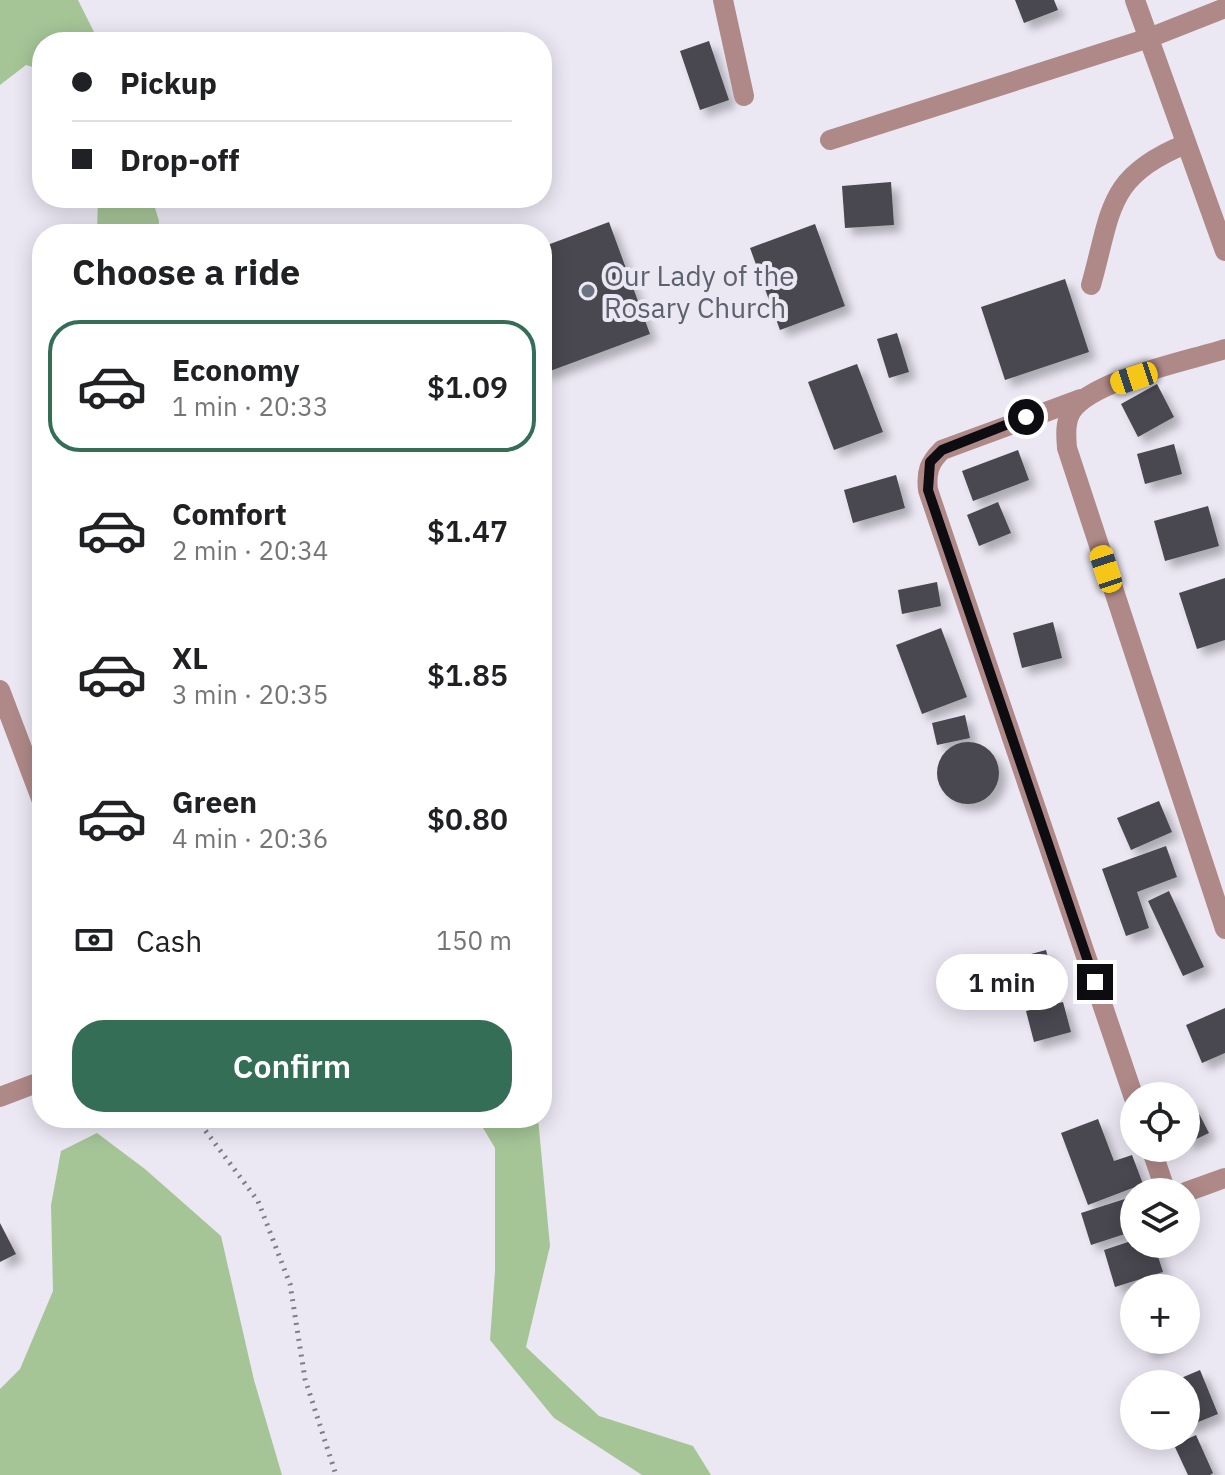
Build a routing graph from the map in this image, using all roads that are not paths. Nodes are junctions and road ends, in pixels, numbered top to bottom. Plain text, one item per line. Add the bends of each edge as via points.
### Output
1 (723, 0) edge
2 (1135, 0) edge
3 (1225, 8) edge
4 (1149, 38) junction
5 (744, 96) dead end
6 (830, 140) dead end
7 (1186, 144) junction
8 (1225, 251) edge
9 (1091, 285) dead end
10 (1225, 349) edge
11 (1081, 399) junction
12 (0, 690) edge
13 (32, 775) edge
14 (1225, 929) edge
15 (1129, 1082) edge
16 (32, 1085) edge
17 (0, 1097) edge
18 (1225, 1178) edge
19 (1200, 1187) edge

1 - 5 street
2 - 4 street
3 - 4 street
4 - 6 street
4 - 7 street
7 - 8 street
7 - 9 street via 1142,166 1119,191
10 - 11 street
11 - 14 street via 1070,414 1067,448
11 - 15 street via 942,450 930,462 928,490
12 - 13 street
16 - 17 street
18 - 19 street

